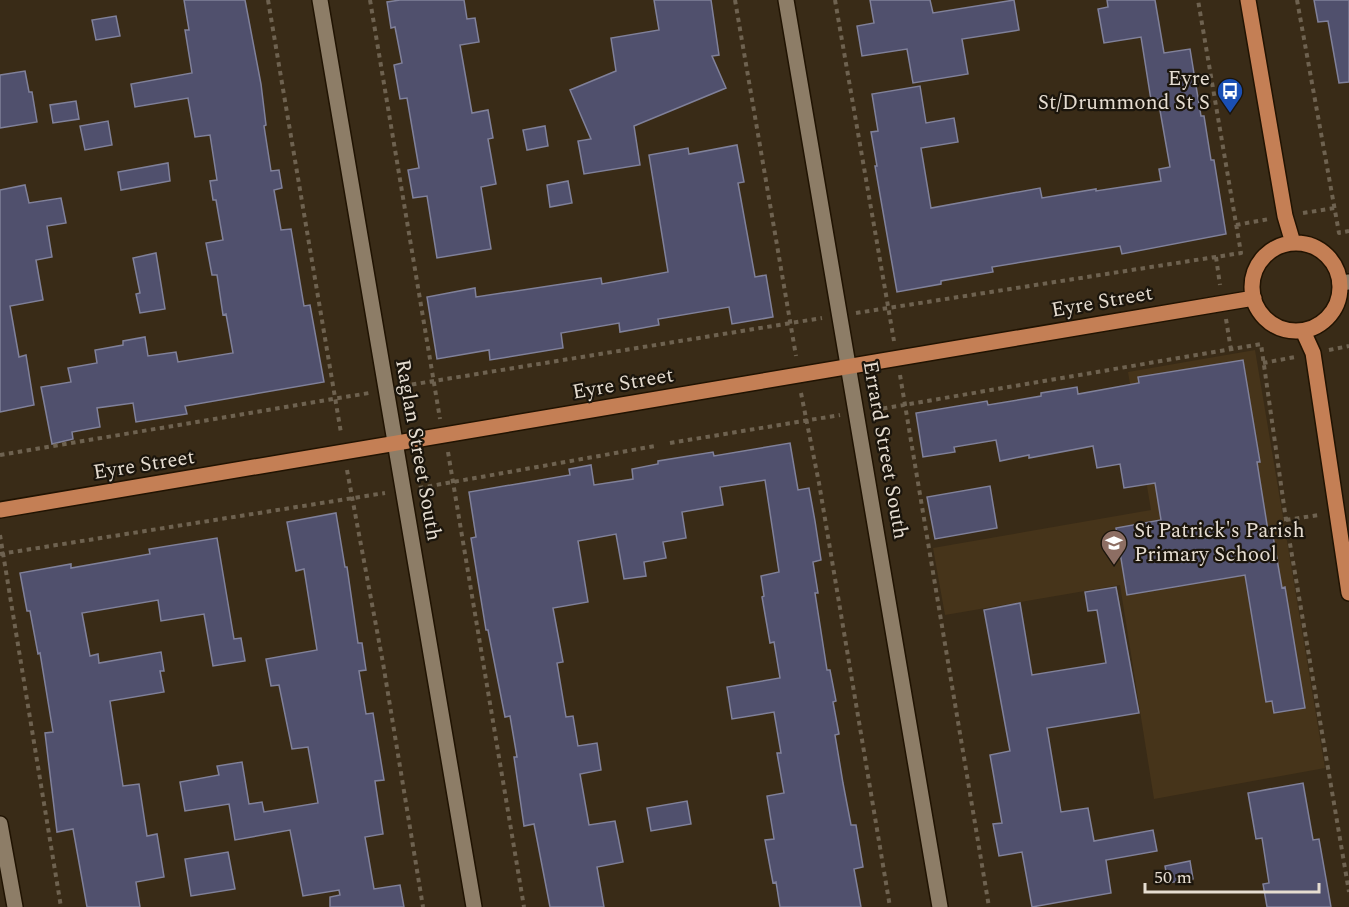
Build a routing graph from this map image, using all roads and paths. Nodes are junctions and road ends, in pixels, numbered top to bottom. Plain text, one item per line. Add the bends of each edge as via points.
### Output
1 (268, 0) edge
2 (320, 0) edge
3 (370, 0) edge
4 (735, 0) edge
5 (786, 0) edge
6 (835, 0) edge
7 (1198, 0) edge
8 (1248, 0) edge
9 (1297, 0) edge
10 (1349, 231) edge
11 (1293, 243) junction
12 (1345, 282) edge
13 (1254, 298) junction
14 (889, 307) junction
15 (841, 315) junction
16 (790, 322) junction
17 (1303, 331) junction
18 (897, 358) junction
19 (849, 367) junction
20 (799, 375) junction
21 (435, 380) junction
22 (387, 389) junction
23 (335, 400) junction
24 (906, 405) junction
25 (857, 413) junction
26 (806, 420) junction
27 (443, 436) junction
28 (670, 443) dead end
29 (397, 445) junction
30 (655, 446) dead end
31 (345, 453) junction
32 (0, 455) edge
33 (454, 482) junction
34 (404, 491) junction
35 (352, 498) junction
36 (0, 510) edge
37 (0, 535) edge
38 (2, 554) edge
39 (1349, 593) edge
40 (0, 824) edge
41 (1349, 892) edge
42 (15, 907) edge
43 (61, 907) edge
44 (423, 907) edge
45 (474, 907) edge
46 (524, 907) edge
47 (890, 907) edge
48 (940, 907) edge
49 (989, 907) edge

1 - 23 path
2 - 22 street, Raglan Street South
3 - 21 path
4 - 16 path
5 - 15 street, Errard Street South
6 - 14 path
7 - 14 path via 1241,253
8 - 11 main road
9 - 10 path via 1339,233
11 - 12 main road via 1321,250
11 - 13 main road via 1272,250 1257,267 1253,276
12 - 17 main road via 1329,317
13 - 17 main road via 1258,310 1272,324
13 - 18 main road, Eyre Street
14 - 15 path
14 - 18 path
15 - 16 path
15 - 19 street, Errard Street South
16 - 20 path
16 - 21 path
17 - 39 main road via 1313,353
18 - 19 main road, Eyre Street
18 - 24 path
19 - 20 main road, Eyre Street
19 - 25 street, Errard Street South
20 - 26 path
20 - 27 main road, Eyre Street
21 - 22 path
21 - 27 path
22 - 23 path
22 - 29 street, Raglan Street South
23 - 31 path
23 - 32 path
24 - 25 path
24 - 41 path via 1261,344 1286,520
24 - 49 path
25 - 26 path
25 - 48 street, Errard Street South
26 - 28 path
26 - 47 path
27 - 29 main road, Eyre Street
27 - 33 path
29 - 31 main road, Eyre Street
29 - 34 street, Raglan Street South
30 - 33 path
31 - 35 path
31 - 36 main road, Eyre Street
33 - 34 path
33 - 46 path
34 - 35 path
34 - 45 street, Raglan Street South
35 - 38 path
35 - 44 path
37 - 38 path
38 - 43 path
40 - 42 street

